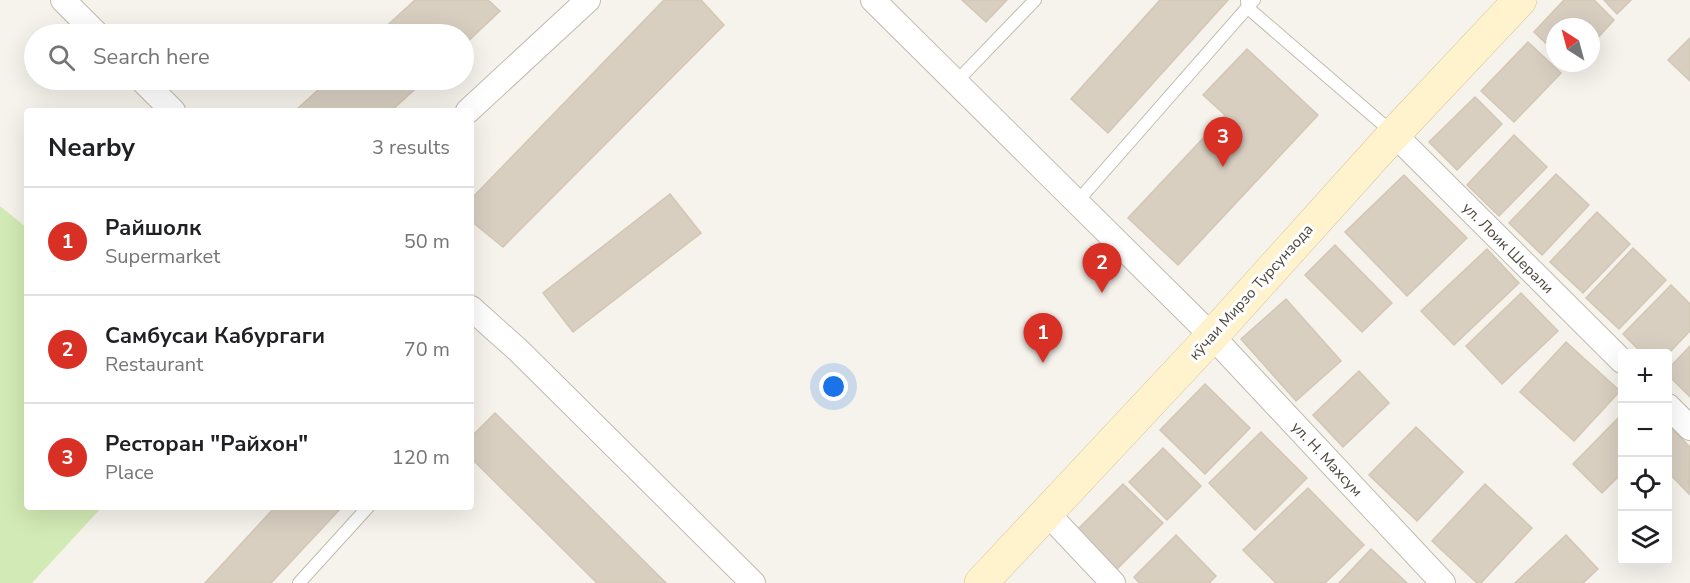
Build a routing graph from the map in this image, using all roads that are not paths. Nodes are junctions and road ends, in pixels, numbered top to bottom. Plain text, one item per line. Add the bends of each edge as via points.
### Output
1 (63, 0) edge
2 (588, 0) edge
3 (873, 0) edge
4 (1035, 0) edge
5 (1520, 0) edge
6 (1250, 3) edge
7 (87, 24) edge
8 (956, 82) junction
9 (152, 90) edge
10 (170, 108) edge
11 (471, 108) edge
12 (1394, 134) junction
13 (1077, 202) junction
14 (474, 311) edge
15 (1212, 336) junction
16 (1618, 356) edge
17 (1672, 410) edge
18 (1690, 428) edge
19 (365, 510) edge
20 (1047, 513) junction
21 (305, 581) edge
22 (753, 583) edge
23 (981, 583) edge
24 (1113, 583) edge
25 (1443, 583) edge

1 - 7 street
2 - 11 street
3 - 8 street, ул. Н. Махсум
4 - 8 lane
5 - 12 main road, кӯчаи Мирзо Турсунзода
6 - 12 lane
6 - 13 lane
8 - 13 street, ул. Н. Махсум
9 - 10 street
12 - 15 main road, кӯчаи Мирзо Турсунзода
12 - 16 street, ул. Лоик Шерали
13 - 15 street, ул. Н. Махсум
14 - 22 street
15 - 20 main road, кӯчаи Мирзо Турсунзода
15 - 25 street, ул. Н. Махсум
17 - 18 street
19 - 21 lane
20 - 23 main road, кӯчаи Мирзо Турсунзода
20 - 24 street

